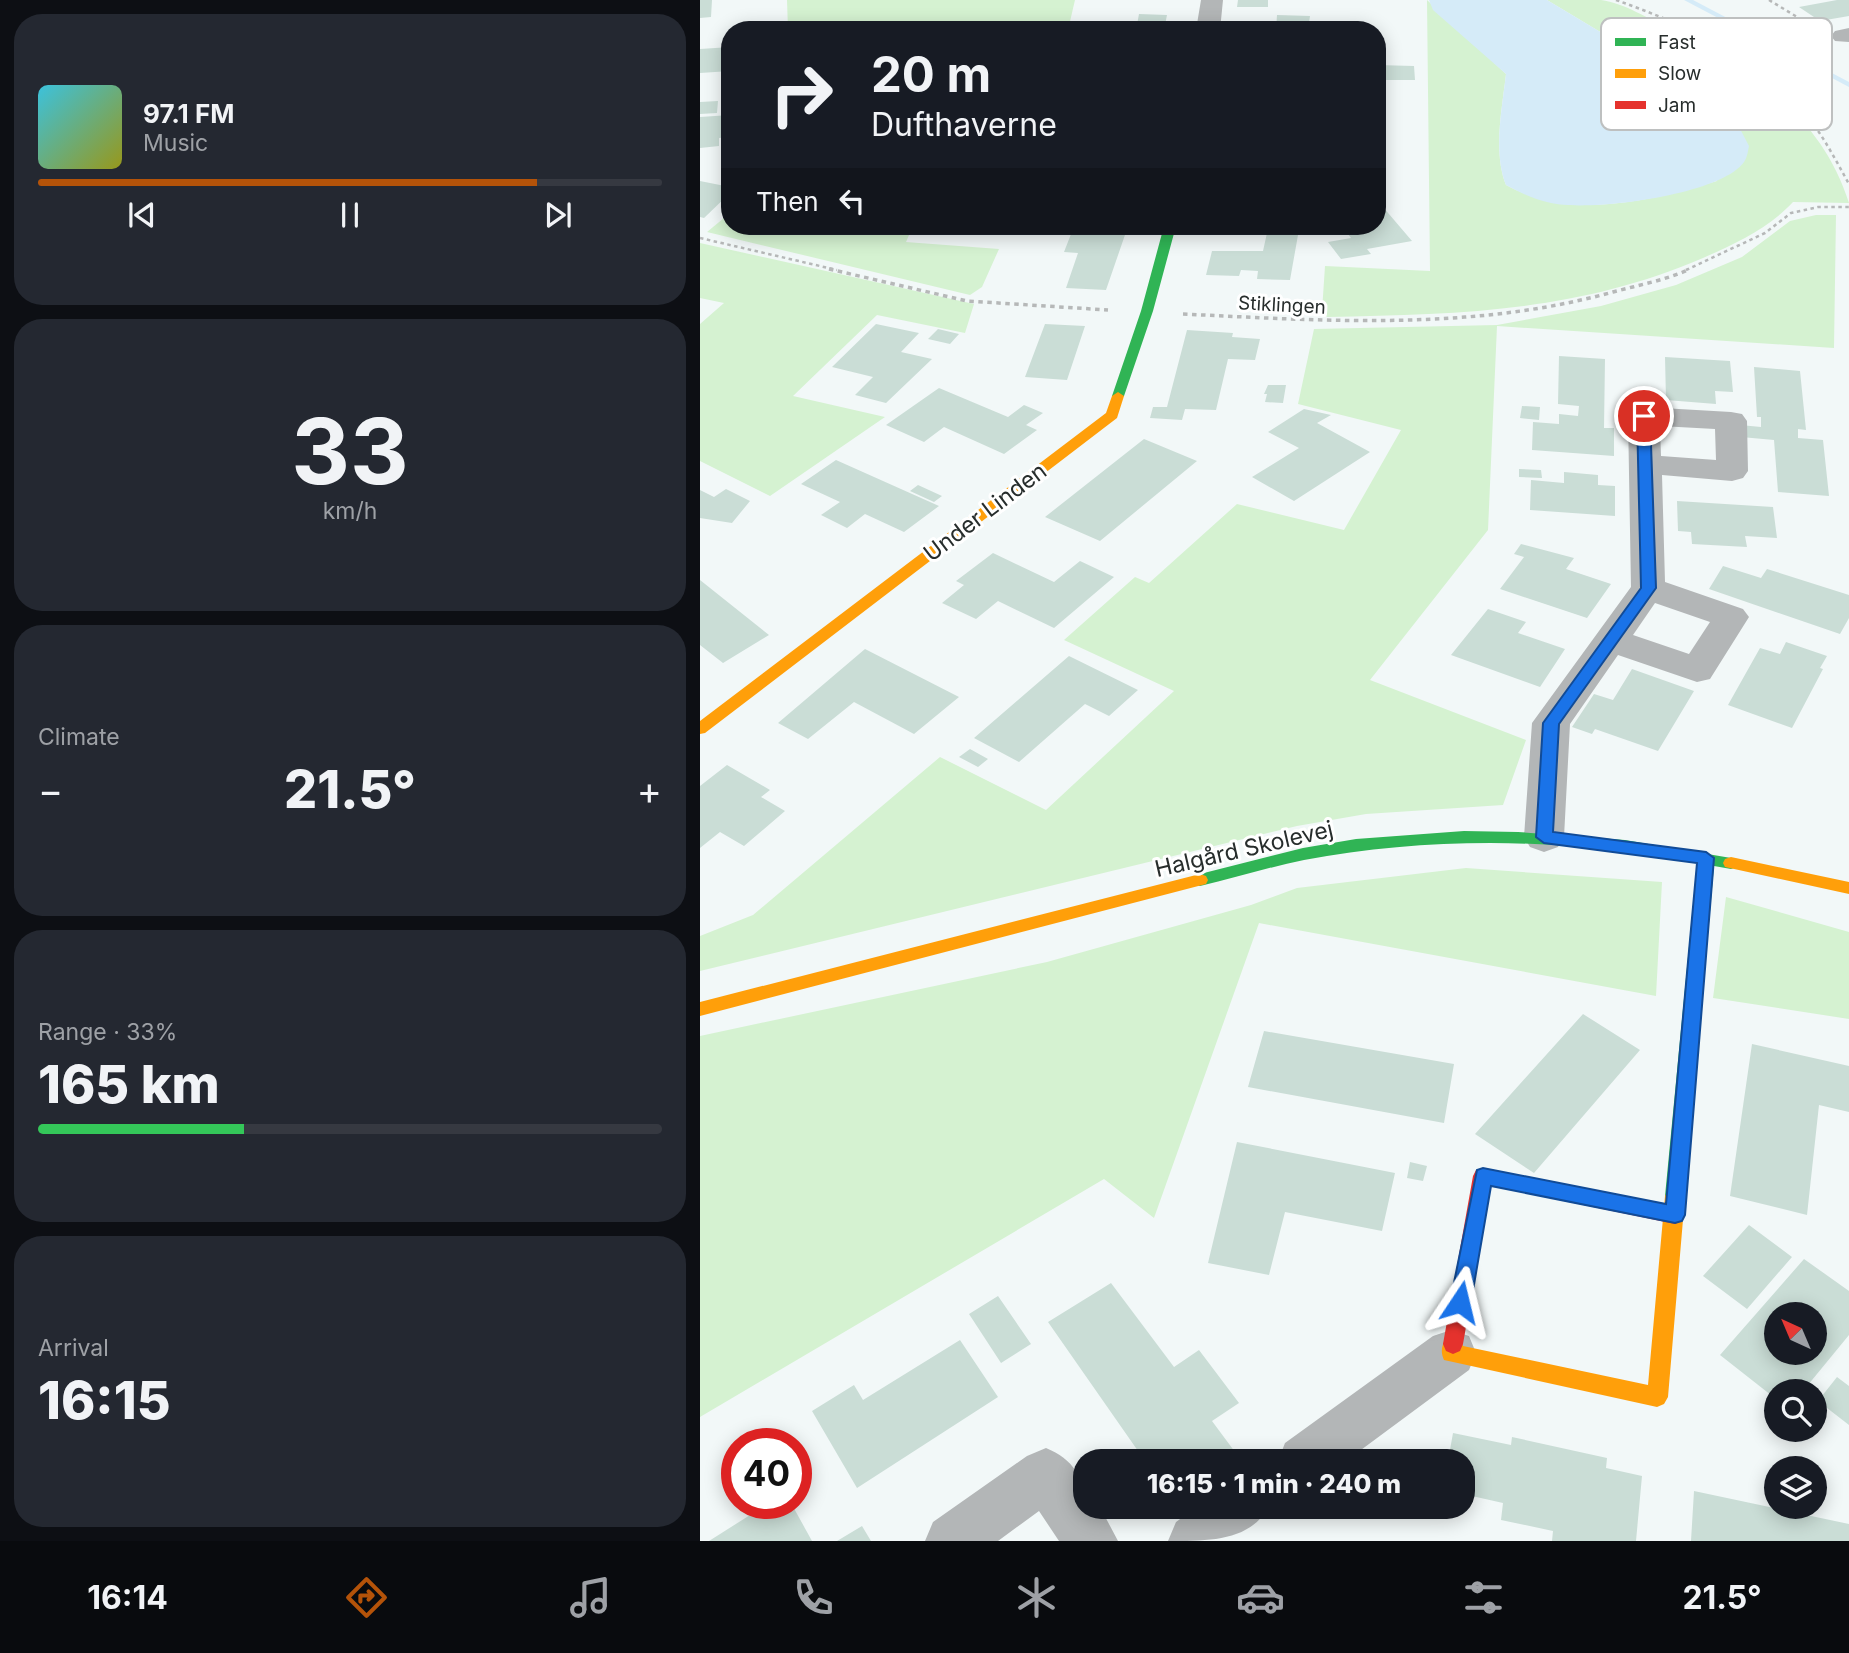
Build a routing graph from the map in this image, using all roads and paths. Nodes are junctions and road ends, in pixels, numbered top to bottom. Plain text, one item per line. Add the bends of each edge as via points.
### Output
1 (1212, 0) edge
2 (1616, 0) edge
3 (1769, 0) edge
4 (1656, 18) edge
5 (1804, 18) edge
6 (1210, 21) edge
7 (1817, 130) edge
8 (1849, 184) edge
9 (1849, 207) edge
10 (1168, 235) edge
11 (700, 238) edge
12 (1147, 312) junction
13 (1643, 464) dead end
14 (1648, 588) junction
15 (1609, 639) junction
16 (700, 729) edge
17 (1544, 837) junction
18 (1706, 858) junction
19 (1849, 888) edge
20 (700, 1009) edge
21 (1675, 1215) junction
22 (1451, 1353) junction
23 (1320, 1449) edge
24 (1225, 1519) edge
25 (952, 1541) edge
26 (1091, 1541) edge
27 (1195, 1541) edge

1 - 6 street
2 - 4 path
3 - 5 path
7 - 8 path
9 - 12 path, Stiklingen via 1791,213 1765,233 1676,275 1564,306 1495,316 1374,323
10 - 12 street, Under Linden
11 - 12 path, Stiklingen via 967,301
12 - 16 street, Under Linden via 1112,415
13 - 14 street
14 - 15 street
14 - 15 street via 1731,617 1697,670
15 - 17 street via 1551,723
17 - 18 street, Halgård Skolevej
17 - 20 street, Halgård Skolevej via 1419,839 1303,854
18 - 19 street, Halgård Skolevej
18 - 21 street
21 - 22 street via 1483,1176
21 - 22 street via 1657,1397
22 - 23 street
24 - 27 street
25 - 26 street via 1046,1474

